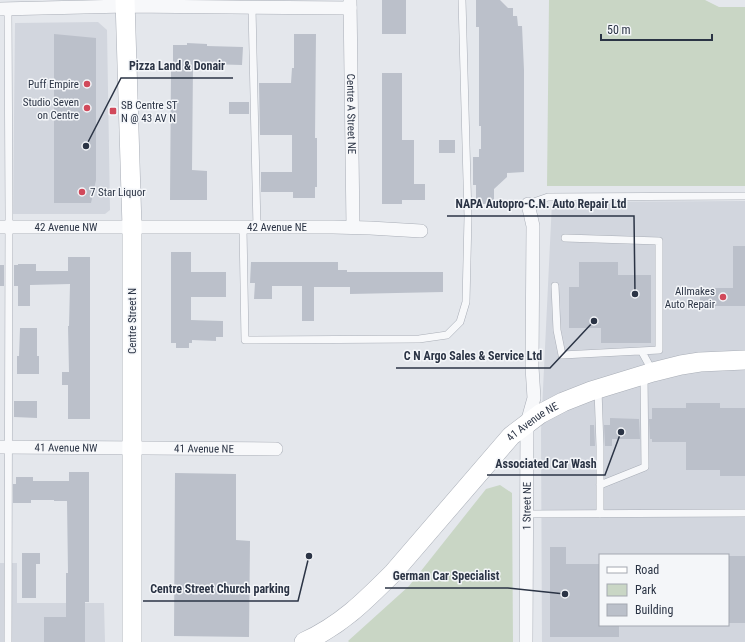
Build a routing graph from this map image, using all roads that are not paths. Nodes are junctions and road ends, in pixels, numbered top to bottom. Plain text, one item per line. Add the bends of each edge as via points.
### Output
1 (462, 0) edge
2 (125, 3) edge
3 (350, 4) edge
4 (252, 8) junction
5 (4, 9) edge
6 (0, 115) edge
7 (8, 116) junction
8 (745, 196) edge
9 (528, 204) joint
10 (4, 227) edge
11 (132, 227) junction
12 (353, 227) junction
13 (243, 228) junction
14 (257, 228) junction
15 (421, 231) dead end
16 (565, 238) dead end
17 (555, 286) dead end
18 (0, 338) edge
19 (8, 338) junction
20 (642, 352) junction
21 (745, 360) edge
22 (648, 374) junction
23 (598, 389) junction
24 (527, 423) junction
25 (4, 447) edge
26 (133, 447) junction
27 (276, 449) dead end
28 (600, 485) junction
29 (745, 513) edge
30 (526, 514) junction
31 (600, 514) junction
32 (0, 558) edge
33 (8, 558) junction
34 (328, 637) edge
35 (8, 642) edge
36 (132, 642) edge
37 (304, 642) edge
38 (526, 642) edge

1 - 13 lane via 468,217 466,302 460,322 447,335 419,339 245,340
2 - 4 street
2 - 5 street
2 - 11 main road, Centre Street N
3 - 4 street
3 - 12 street, Centre A Street NE
4 - 14 lane
5 - 7 lane
6 - 7 lane
7 - 10 lane
8 - 9 lane via 548,197
9 - 24 street, 1 Street NE via 533,226 534,398
10 - 11 street, 42 Avenue NW
10 - 19 lane
11 - 13 street, 42 Avenue NE
11 - 26 main road, Centre Street N
12 - 14 street, 42 Avenue NE
12 - 15 street, 42 Avenue NE
13 - 14 street, 42 Avenue NE
16 - 20 lane via 659,241 659,350
17 - 20 lane via 557,330 562,355
18 - 19 lane
19 - 25 lane
20 - 22 lane
21 - 22 main road, 41 Avenue NE via 700,362
22 - 23 main road, 41 Avenue NE
22 - 28 lane via 645,467
23 - 24 main road, 41 Avenue NE via 563,402
23 - 28 lane
24 - 30 street, 1 Street NE
24 - 34 main road, 41 Avenue NE via 511,436 392,573
25 - 26 street, 41 Avenue NW
25 - 33 lane
26 - 27 street, 41 Avenue NE
26 - 36 main road, Centre Street N
28 - 31 lane
29 - 31 lane
30 - 31 lane
30 - 38 street, 1 Street NE
32 - 33 lane
33 - 35 lane
34 - 37 main road, 41 Avenue NE

